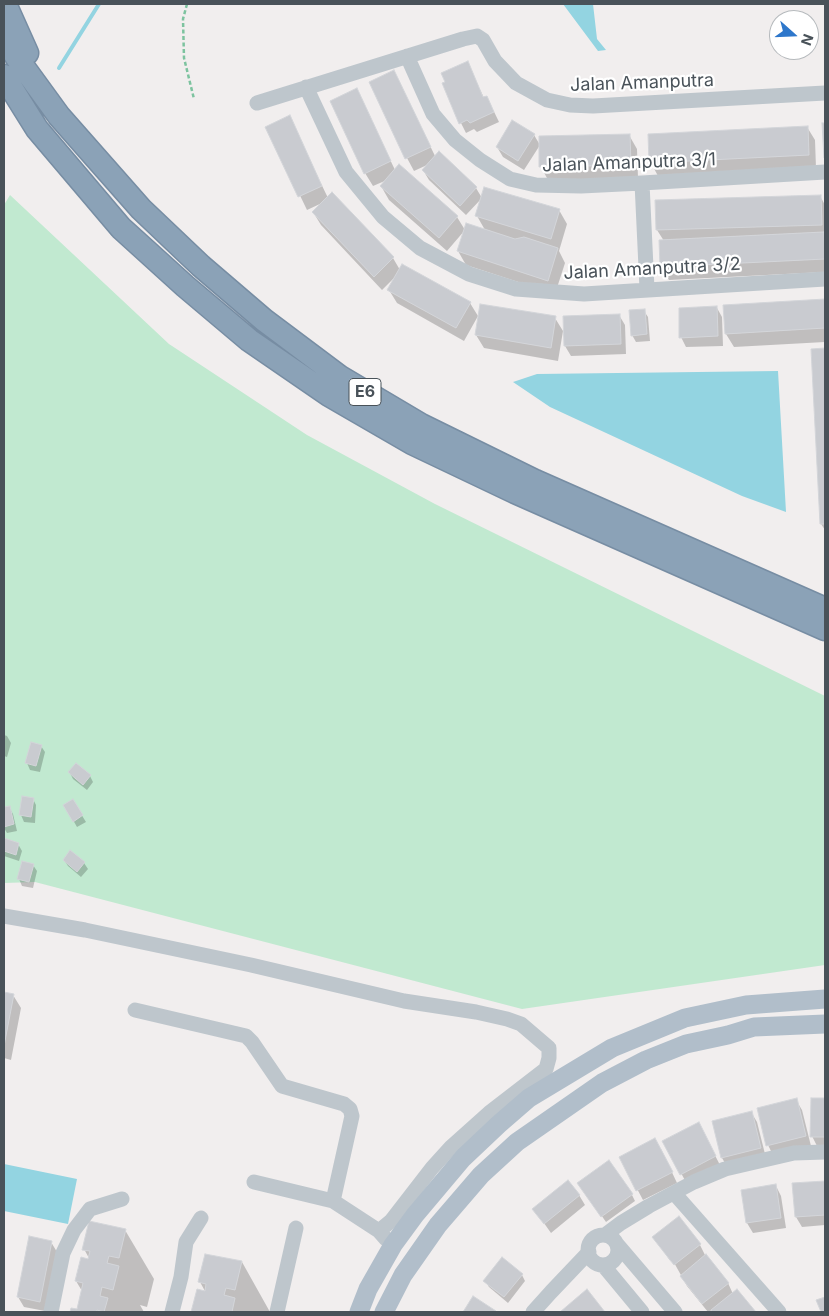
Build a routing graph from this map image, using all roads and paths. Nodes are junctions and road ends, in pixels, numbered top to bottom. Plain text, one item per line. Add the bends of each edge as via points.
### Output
1 (5, 4) edge
2 (187, 4) edge
3 (4, 37) edge
4 (407, 56) junction
5 (4, 76) edge
6 (306, 87) junction
7 (4, 92) edge
8 (825, 93) edge
9 (194, 99) dead end
10 (257, 103) dead end
11 (59, 116) junction
12 (37, 129) junction
13 (825, 172) edge
14 (642, 184) junction
15 (825, 279) edge
16 (647, 289) junction
17 (825, 609) edge
18 (825, 629) edge
19 (4, 916) edge
20 (825, 998) edge
21 (135, 1010) dead end
22 (825, 1024) edge
23 (825, 1152) edge
24 (254, 1182) dead end
25 (674, 1193) junction
26 (122, 1198) dead end
27 (333, 1201) junction
28 (201, 1218) dead end
29 (296, 1228) dead end
30 (379, 1231) junction
31 (611, 1240) junction
32 (393, 1245) junction
33 (589, 1252) junction
34 (603, 1265) junction
35 (51, 1312) edge
36 (172, 1312) edge
37 (277, 1312) edge
38 (358, 1312) edge
39 (384, 1312) edge
40 (534, 1312) edge
41 (642, 1312) edge
42 (675, 1312) edge
43 (779, 1312) edge

1 - 11 highway via 21,43
2 - 9 path via 183,19 184,58
3 - 11 highway, E6
4 - 6 street, Jalan Amanputra
4 - 8 street, Jalan Amanputra via 477,36 516,83 547,100 570,105
4 - 14 street, Jalan Amanputra 3/1 via 433,114 455,140 510,179 536,185
5 - 12 highway, E6
6 - 10 street, Jalan Amanputra
6 - 16 street, Jalan Amanputra 3/2 via 346,172 383,217 420,248 469,274 516,289 584,294
7 - 12 highway
11 - 17 highway, E6 via 141,209 201,266 264,320 340,377 421,425 535,481
12 - 18 highway, E6 via 121,228 184,286 250,340 329,395 412,443 515,492
13 - 14 street, Jalan Amanputra 3/1
14 - 16 street
15 - 16 street, Jalan Amanputra 3/2
19 - 30 street via 85,930 404,1001 506,1018 521,1024 549,1048 546,1069 451,1147 391,1221
20 - 32 main road via 746,1005 694,1016 612,1048 529,1098 499,1124 463,1158
21 - 27 street via 246,1036 282,1086 344,1104 350,1109 352,1116
22 - 39 main road via 754,1027 686,1044 602,1083 517,1142 480,1175 438,1224 403,1274
23 - 25 street via 794,1152 725,1169
24 - 27 street
25 - 31 street via 621,1223
25 - 43 street
26 - 35 street via 90,1210 74,1230 63,1253
27 - 30 street
28 - 36 street via 186,1242
29 - 37 street
30 - 32 street
31 - 33 street via 600,1236 590,1244
31 - 34 street via 617,1256
31 - 42 street
32 - 38 main road
33 - 34 street via 594,1261
33 - 40 street
34 - 41 street

